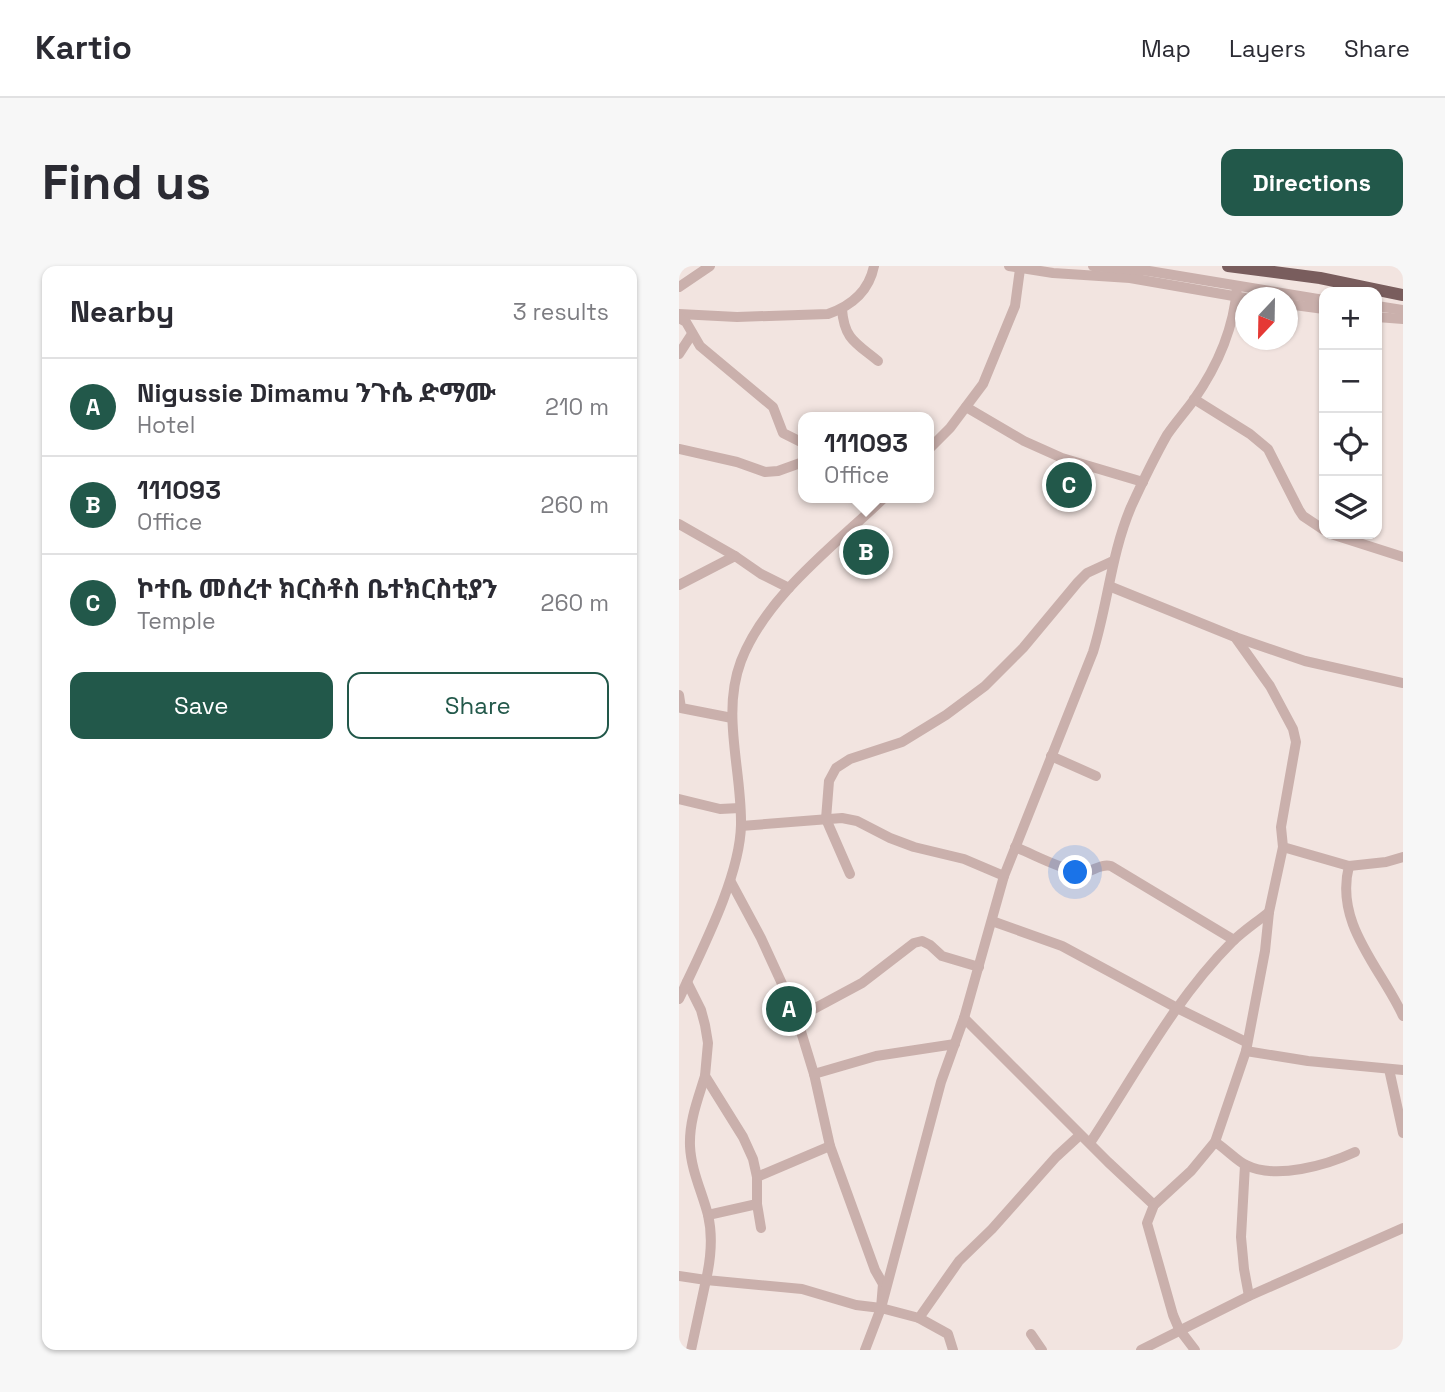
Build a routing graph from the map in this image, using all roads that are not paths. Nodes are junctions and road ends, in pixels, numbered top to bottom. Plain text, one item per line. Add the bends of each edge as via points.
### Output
1 (709, 266) edge
2 (874, 266) edge
3 (1009, 266) edge
4 (1093, 266) edge
5 (1228, 266) edge
6 (1022, 267) edge
7 (1257, 268) edge
8 (679, 287) edge
9 (1235, 292) edge
10 (1235, 292) edge
11 (1403, 295) edge
12 (1298, 298) edge
13 (1319, 300) edge
14 (1298, 305) edge
15 (1382, 307) edge
16 (1319, 308) edge
17 (842, 309) junction
18 (1235, 309) edge
19 (1403, 310) edge
20 (679, 316) edge
21 (1382, 317) edge
22 (1403, 319) edge
23 (692, 334) junction
24 (679, 354) edge
25 (878, 361) dead end
26 (1194, 400) junction
27 (966, 407) junction
28 (798, 440) edge
29 (934, 444) edge
30 (679, 449) edge
31 (798, 464) edge
32 (1143, 482) junction
33 (879, 503) edge
34 (679, 524) edge
35 (1319, 527) edge
36 (1347, 539) edge
37 (735, 556) junction
38 (1403, 557) edge
39 (1113, 561) junction
40 (679, 585) edge
41 (1109, 586) junction
42 (789, 588) junction
43 (1235, 637) junction
44 (1403, 683) edge
45 (679, 695) edge
46 (680, 712) edge
47 (732, 718) junction
48 (1051, 756) junction
49 (1096, 776) dead end
50 (679, 799) edge
51 (740, 808) junction
52 (826, 819) junction
53 (741, 827) junction
54 (1283, 846) junction
55 (1015, 847) junction
56 (1403, 857) edge
57 (1349, 866) junction
58 (850, 874) dead end
59 (1005, 876) junction
60 (730, 882) junction
61 (1269, 912) junction
62 (992, 921) junction
63 (1234, 940) junction
64 (979, 967) junction
65 (687, 982) junction
66 (679, 999) edge
67 (1177, 1008) junction
68 (1403, 1016) edge
69 (797, 1018) junction
70 (964, 1018) junction
71 (955, 1044) junction
72 (1246, 1046) junction
73 (1389, 1069) junction
74 (1403, 1070) edge
75 (814, 1074) junction
76 (705, 1076) junction
77 (1403, 1133) edge
78 (1080, 1135) junction
79 (1215, 1142) junction
80 (1090, 1143) junction
81 (830, 1146) junction
82 (1355, 1152) dead end
83 (1245, 1165) junction
84 (757, 1177) junction
85 (757, 1204) junction
86 (1154, 1205) junction
87 (708, 1215) junction
88 (761, 1228) dead end
89 (1403, 1228) edge
90 (679, 1276) edge
91 (706, 1280) junction
92 (1249, 1296) junction
93 (881, 1308) junction
94 (919, 1318) junction
95 (1179, 1329) junction
96 (1031, 1334) dead end
97 (691, 1350) edge
98 (866, 1350) edge
99 (953, 1350) edge
100 (1042, 1350) edge
101 (1142, 1350) edge
102 (1195, 1350) edge

1 - 8 street
2 - 17 street via 867,285
3 - 6 street
4 - 10 street via 1149,271
5 - 7 main road
6 - 9 street
6 - 27 street via 1008,327 983,384
7 - 11 main road
12 - 13 street
14 - 16 street
15 - 19 street
17 - 20 street via 828,314
17 - 25 street via 847,335
18 - 26 street via 1221,352
20 - 23 street
21 - 22 street
23 - 24 street
23 - 28 street via 700,346 773,407 783,433
26 - 32 street via 1168,434
26 - 35 street via 1268,449 1299,510
27 - 29 street
27 - 32 street via 1062,458
30 - 31 street via 765,472
32 - 39 street
33 - 42 street
34 - 37 street
36 - 38 street
37 - 40 street
37 - 42 street
39 - 41 street
39 - 52 street via 1087,573 985,686 902,742 836,768 829,781
41 - 43 street
41 - 48 street via 1093,652
42 - 47 street via 755,633 741,662
43 - 44 street via 1304,661
43 - 54 street via 1270,685 1296,742 1280,827
45 - 46 street
46 - 47 street
47 - 51 street
48 - 49 street
48 - 55 street
50 - 51 street via 720,809
51 - 53 street
52 - 53 street
52 - 58 street
52 - 59 street via 857,821 902,842
53 - 60 street
54 - 57 street
54 - 61 street
55 - 59 street
55 - 63 street via 1076,872 1111,866
56 - 57 street
57 - 68 street via 1347,900 1358,939
59 - 62 street
60 - 65 street
60 - 69 street
61 - 63 street
61 - 72 street
62 - 64 street
62 - 67 street via 1062,946
63 - 67 street
64 - 69 street via 942,956 922,941 914,943 862,983
64 - 70 street
65 - 66 street
65 - 76 street via 705,1026
67 - 72 street
67 - 80 street
69 - 75 street
70 - 71 street
70 - 78 street
71 - 75 street via 876,1056
71 - 93 street
72 - 73 street via 1308,1061
72 - 79 street
73 - 74 street
73 - 77 street
75 - 81 street
76 - 84 street via 743,1137
76 - 87 street via 694,1111 690,1147
78 - 80 street
78 - 94 street via 959,1261
79 - 83 street
79 - 86 street
80 - 86 street
81 - 84 street
81 - 93 street via 883,1284
82 - 83 street via 1325,1165 1297,1170
83 - 92 street via 1241,1237
84 - 85 street
85 - 87 street
85 - 88 street
86 - 95 street via 1147,1223
87 - 91 street via 712,1236
89 - 92 street
90 - 91 street
91 - 93 street via 801,1289 856,1306
91 - 97 street
92 - 95 street
93 - 94 street
93 - 98 street
94 - 99 street via 948,1334
95 - 101 street
95 - 102 street
96 - 100 street

